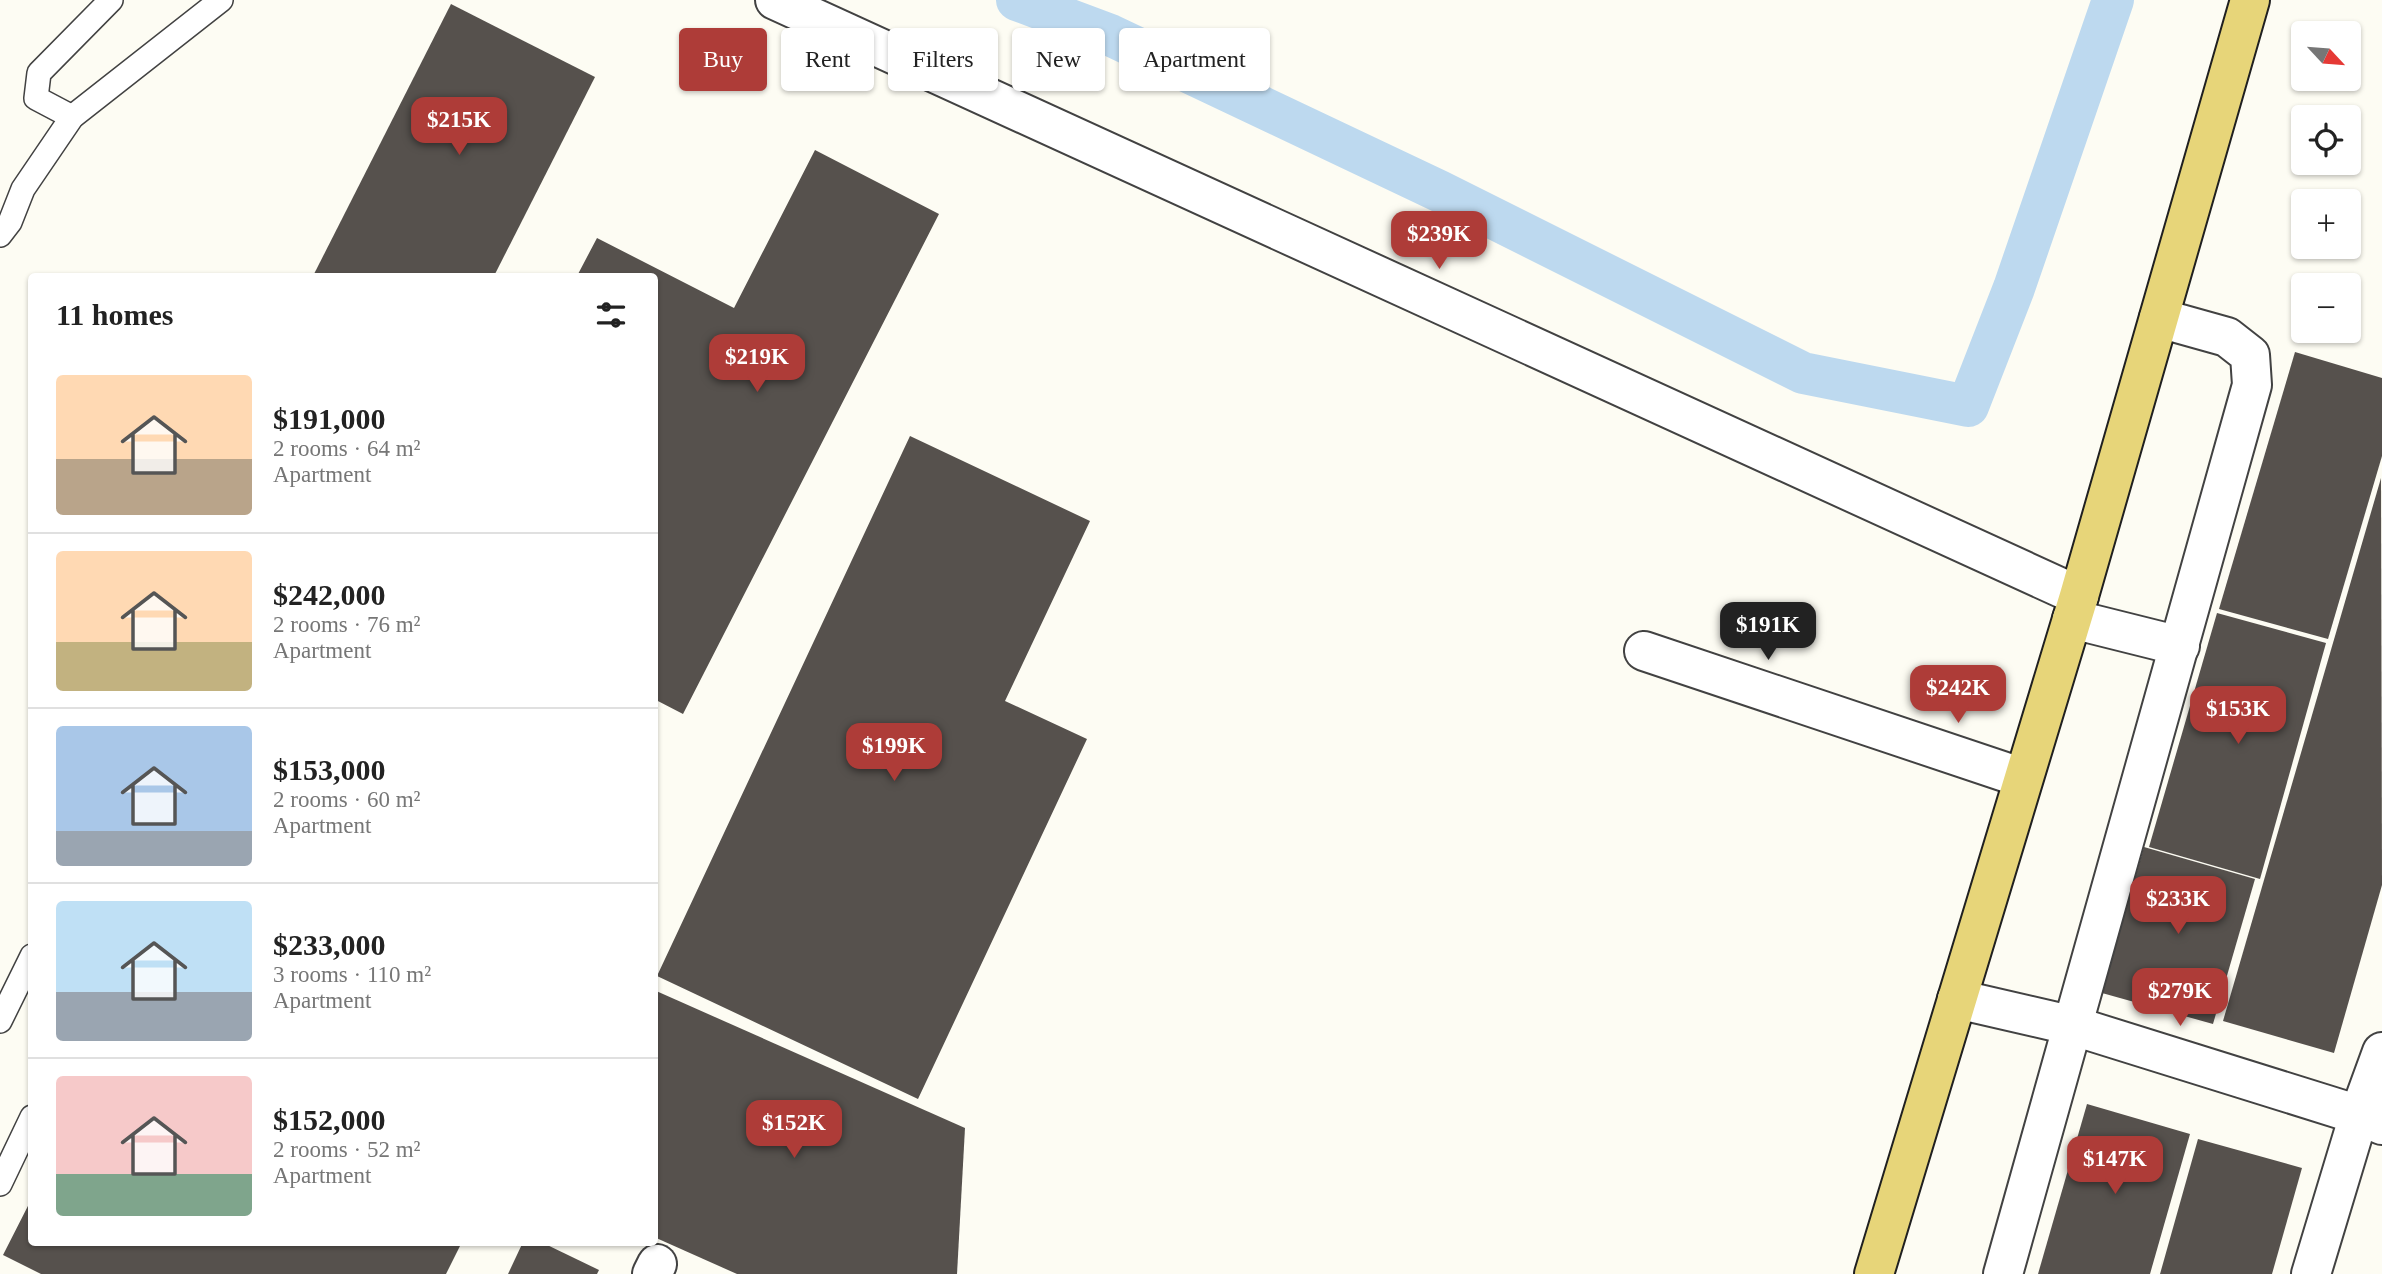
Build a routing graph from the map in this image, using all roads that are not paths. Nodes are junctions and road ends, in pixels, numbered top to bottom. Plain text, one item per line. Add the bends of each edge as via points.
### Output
1 (111, 0) edge
2 (221, 0) edge
3 (775, 0) edge
4 (2250, 0) edge
5 (72, 117) junction
6 (0, 235) edge
7 (2159, 318) junction
8 (2076, 607) junction
9 (2180, 646) junction
10 (1644, 651) dead end
11 (2023, 778) junction
12 (28, 964) edge
13 (1957, 999) junction
14 (0, 1021) edge
15 (2074, 1026) junction
16 (2382, 1052) edge
17 (2370, 1120) edge
18 (28, 1125) edge
19 (0, 1184) edge
20 (1874, 1274) edge
21 (2003, 1274) edge
22 (2311, 1274) edge

1 - 5 lane via 39,73 36,99
2 - 5 lane
3 - 8 street
4 - 7 main road
5 - 6 lane via 23,189
7 - 8 main road
7 - 9 street via 2227,337 2250,355 2252,385
8 - 9 street
8 - 11 main road
9 - 15 street
10 - 11 street
11 - 13 main road
12 - 14 lane
13 - 15 street
13 - 20 main road
15 - 17 street
15 - 21 street
16 - 17 street
17 - 22 street
18 - 19 lane

